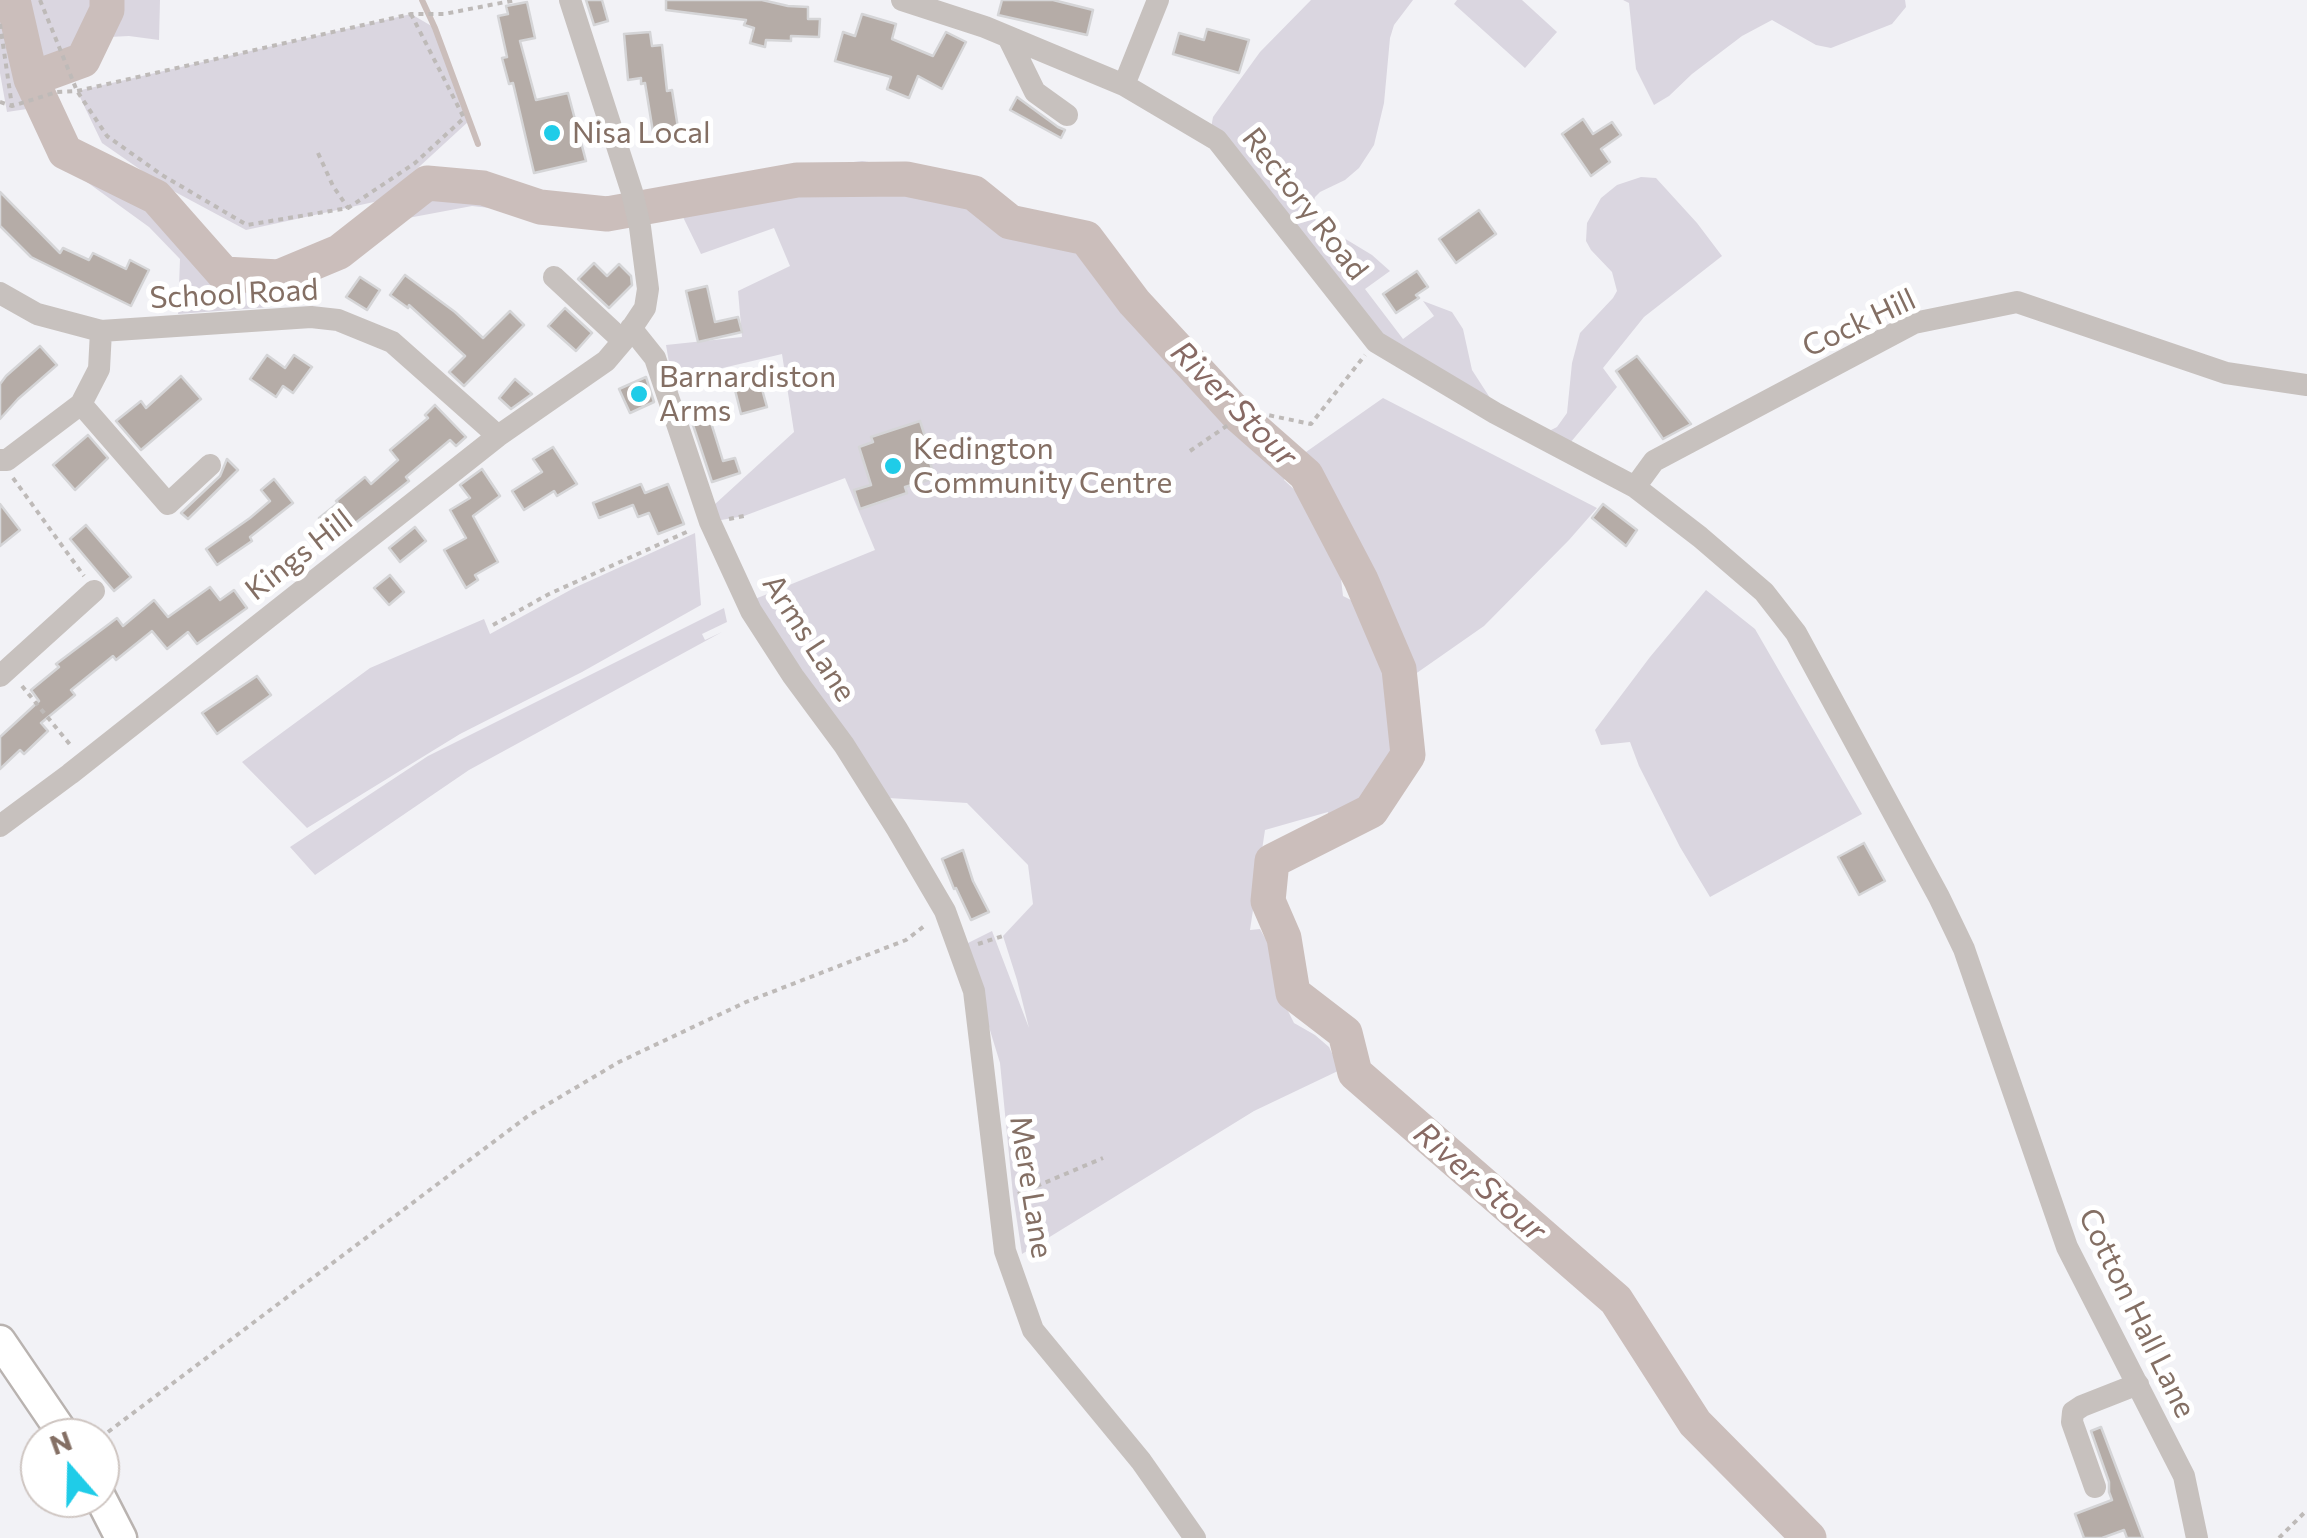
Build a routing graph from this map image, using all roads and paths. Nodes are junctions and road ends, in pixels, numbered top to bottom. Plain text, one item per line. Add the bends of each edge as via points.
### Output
1 (40, 0) edge
2 (516, 0) edge
3 (570, 0) edge
4 (902, 0) edge
5 (1158, 0) edge
6 (411, 14) junction
7 (0, 24) edge
8 (1008, 36) junction
9 (1124, 85) junction
10 (77, 91) junction
11 (0, 102) edge
12 (12, 106) junction
13 (1068, 115) dead end
14 (318, 153) dead end
15 (348, 208) junction
16 (554, 277) dead end
17 (0, 293) edge
18 (101, 332) junction
19 (627, 334) junction
20 (1376, 342) junction
21 (2307, 386) edge
22 (81, 404) junction
23 (498, 436) junction
24 (1190, 451) dead end
25 (3, 460) edge
26 (210, 465) dead end
27 (1636, 487) junction
28 (710, 522) junction
29 (94, 591) joint
30 (492, 625) dead end
31 (4, 673) edge
32 (70, 774) junction
33 (0, 826) edge
34 (945, 911) junction
35 (1003, 936) dead end
36 (960, 951) junction
37 (1103, 1158) dead end
38 (1000, 1202) junction
39 (0, 1341) edge
40 (2138, 1384) junction
41 (52, 1418) edge
42 (120, 1423) edge
43 (2095, 1486) dead end
44 (2307, 1510) edge
45 (1195, 1538) edge
46 (2197, 1538) edge
47 (2278, 1538) edge

1 - 10 path
2 - 6 path
3 - 19 street via 640,227 648,289 645,308
4 - 8 street, Rectory Road
5 - 9 street
6 - 10 path
6 - 15 path via 464,118 415,163
7 - 12 path
8 - 9 street, Rectory Road
8 - 13 street via 1035,92
9 - 20 street, Rectory Road via 1217,140
10 - 12 path
10 - 15 path via 107,136 247,225
11 - 12 path
14 - 15 path
16 - 19 street, Arms Lane
17 - 18 street, School Road via 37,314
18 - 22 street via 99,369
18 - 23 street, School Road via 311,316 398,332
19 - 23 street, Kings Hill via 606,361
19 - 28 street, Arms Lane via 655,358
20 - 24 path via 1311,424 1258,413
20 - 27 street, Rectory Road
21 - 27 street, Cock Hill via 2226,373 2016,302 1914,323 1654,461
22 - 25 street
22 - 26 street via 168,504
23 - 32 street, Kings Hill
25 - 29 path
27 - 40 street, Cotton Hall Lane via 1764,592 1796,634 1964,949 2067,1247
28 - 30 path
28 - 34 street, Arms Lane via 748,589 751,611
29 - 31 street
31 - 32 path via 73,745 61,763
32 - 33 street, Kings Hill
34 - 36 street, Mere Lane
34 - 42 path via 906,940 746,1002 619,1062 528,1116
35 - 36 path
36 - 38 street, Mere Lane via 974,991
37 - 38 path
38 - 45 street, Mere Lane via 1006,1251 1033,1330
39 - 41 main road
40 - 43 street via 2073,1412
40 - 46 street, Cotton Hall Lane via 2184,1476
44 - 47 path

